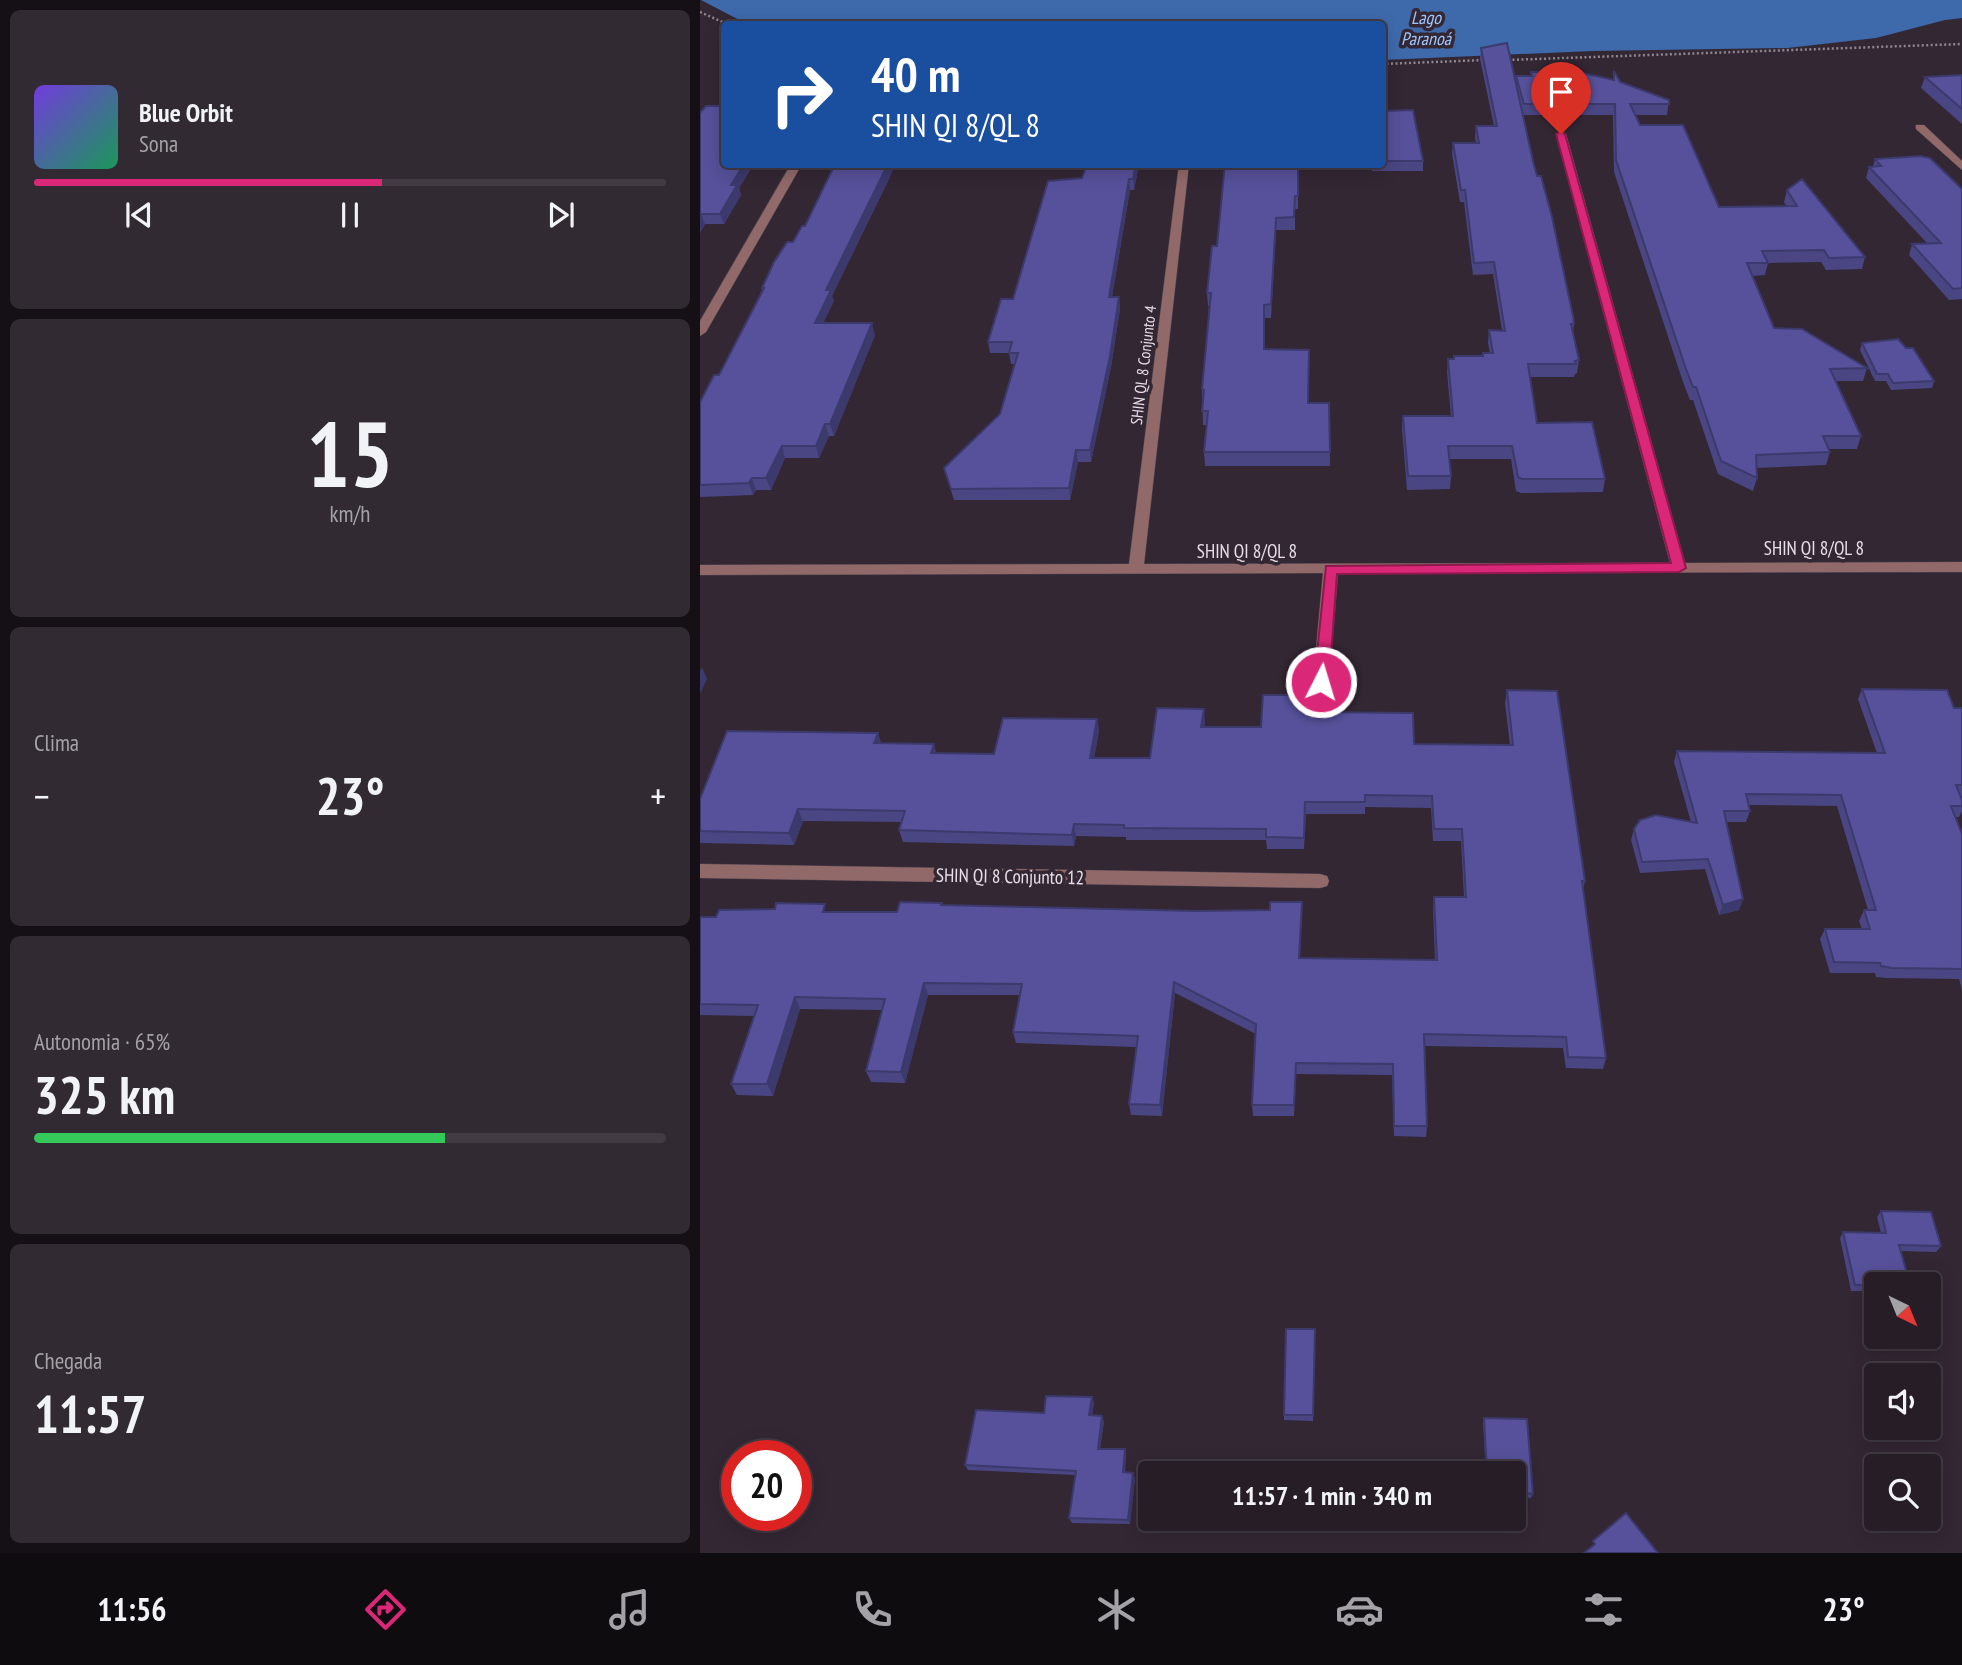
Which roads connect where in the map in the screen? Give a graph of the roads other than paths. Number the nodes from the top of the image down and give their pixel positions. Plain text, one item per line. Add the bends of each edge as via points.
1 (1920, 127) dead end
2 (1561, 134) dead end
3 (1962, 167) edge
4 (795, 168) edge
5 (1184, 168) edge
6 (700, 332) edge
7 (1962, 567) edge
8 (1679, 568) junction
9 (1331, 569) junction
10 (700, 570) edge
11 (1136, 570) junction
12 (1321, 682) dead end
13 (700, 871) edge
14 (1320, 881) dead end

1 - 3 street
2 - 8 street
4 - 6 street
5 - 11 street, SHIN QL 8 Conjunto 4
7 - 8 street, SHIN QI 8/QL 8
8 - 9 street, SHIN QI 8/QL 8
9 - 11 street, SHIN QI 8/QL 8
9 - 12 street
10 - 11 street, SHIN QI 8/QL 8
13 - 14 street, SHIN QI 8 Conjunto 12

